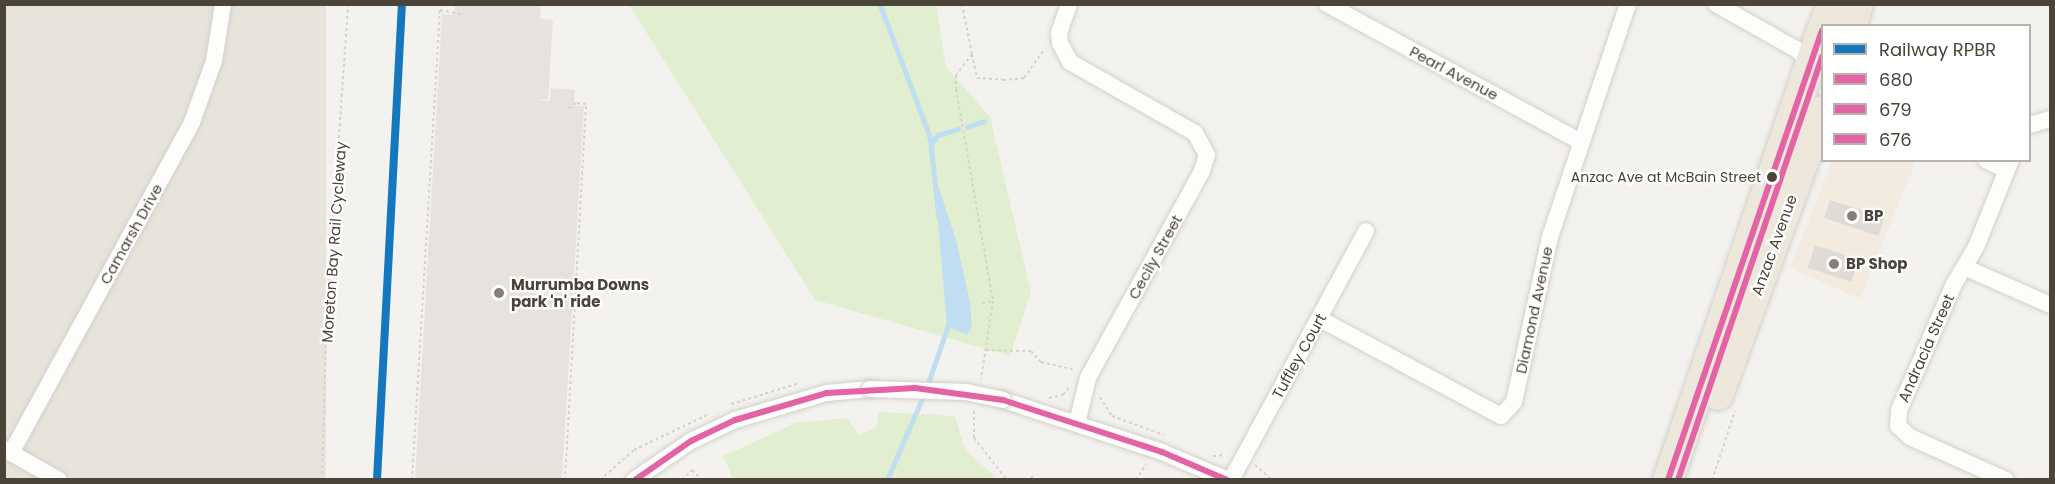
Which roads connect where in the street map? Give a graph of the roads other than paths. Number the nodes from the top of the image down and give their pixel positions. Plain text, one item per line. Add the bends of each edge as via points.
1 (223, 4) edge
2 (1069, 4) edge
3 (1327, 4) edge
4 (1628, 4) edge
5 (1716, 4) edge
6 (1832, 4) edge
7 (1858, 4) edge
8 (1825, 24) edge
9 (1852, 24) edge
10 (1821, 39) edge
11 (1817, 69) edge
12 (1821, 116) edge
13 (1817, 137) edge
14 (1581, 142) junction
15 (2008, 165) edge
16 (1366, 231) dead end
17 (1964, 267) junction
18 (2050, 305) edge
19 (1320, 320) junction
20 (1077, 423) junction
21 (8, 451) edge
22 (58, 480) edge
23 (634, 480) edge
24 (1229, 480) edge
25 (1668, 480) edge
26 (1688, 480) edge
27 (2006, 480) edge

1 - 21 street, Camarsh Drive via 214,61 192,122
2 - 20 street, Cecily Street via 1060,43 1064,54 1078,68 1195,133 1206,146 1207,155 1077,388
3 - 14 street, Pearl Avenue
4 - 14 street, Diamond Avenue
5 - 11 street via 1796,49
6 - 8 highway
7 - 9 highway
10 - 11 highway, Anzac Avenue
11 - 25 highway, Anzac Avenue
12 - 13 highway, Anzac Avenue
13 - 26 highway, Anzac Avenue
14 - 19 street, Diamond Avenue via 1550,237 1514,402 1501,416
15 - 17 street, Andracia Street
16 - 19 street, Tuffley Court
17 - 18 street
17 - 27 street, Andracia Street via 1899,410 1898,426 1910,437
19 - 24 street, Tuffley Court
20 - 23 street, bridge via 966,392 870,388 828,393 735,420 691,441
20 - 24 street
21 - 22 street

